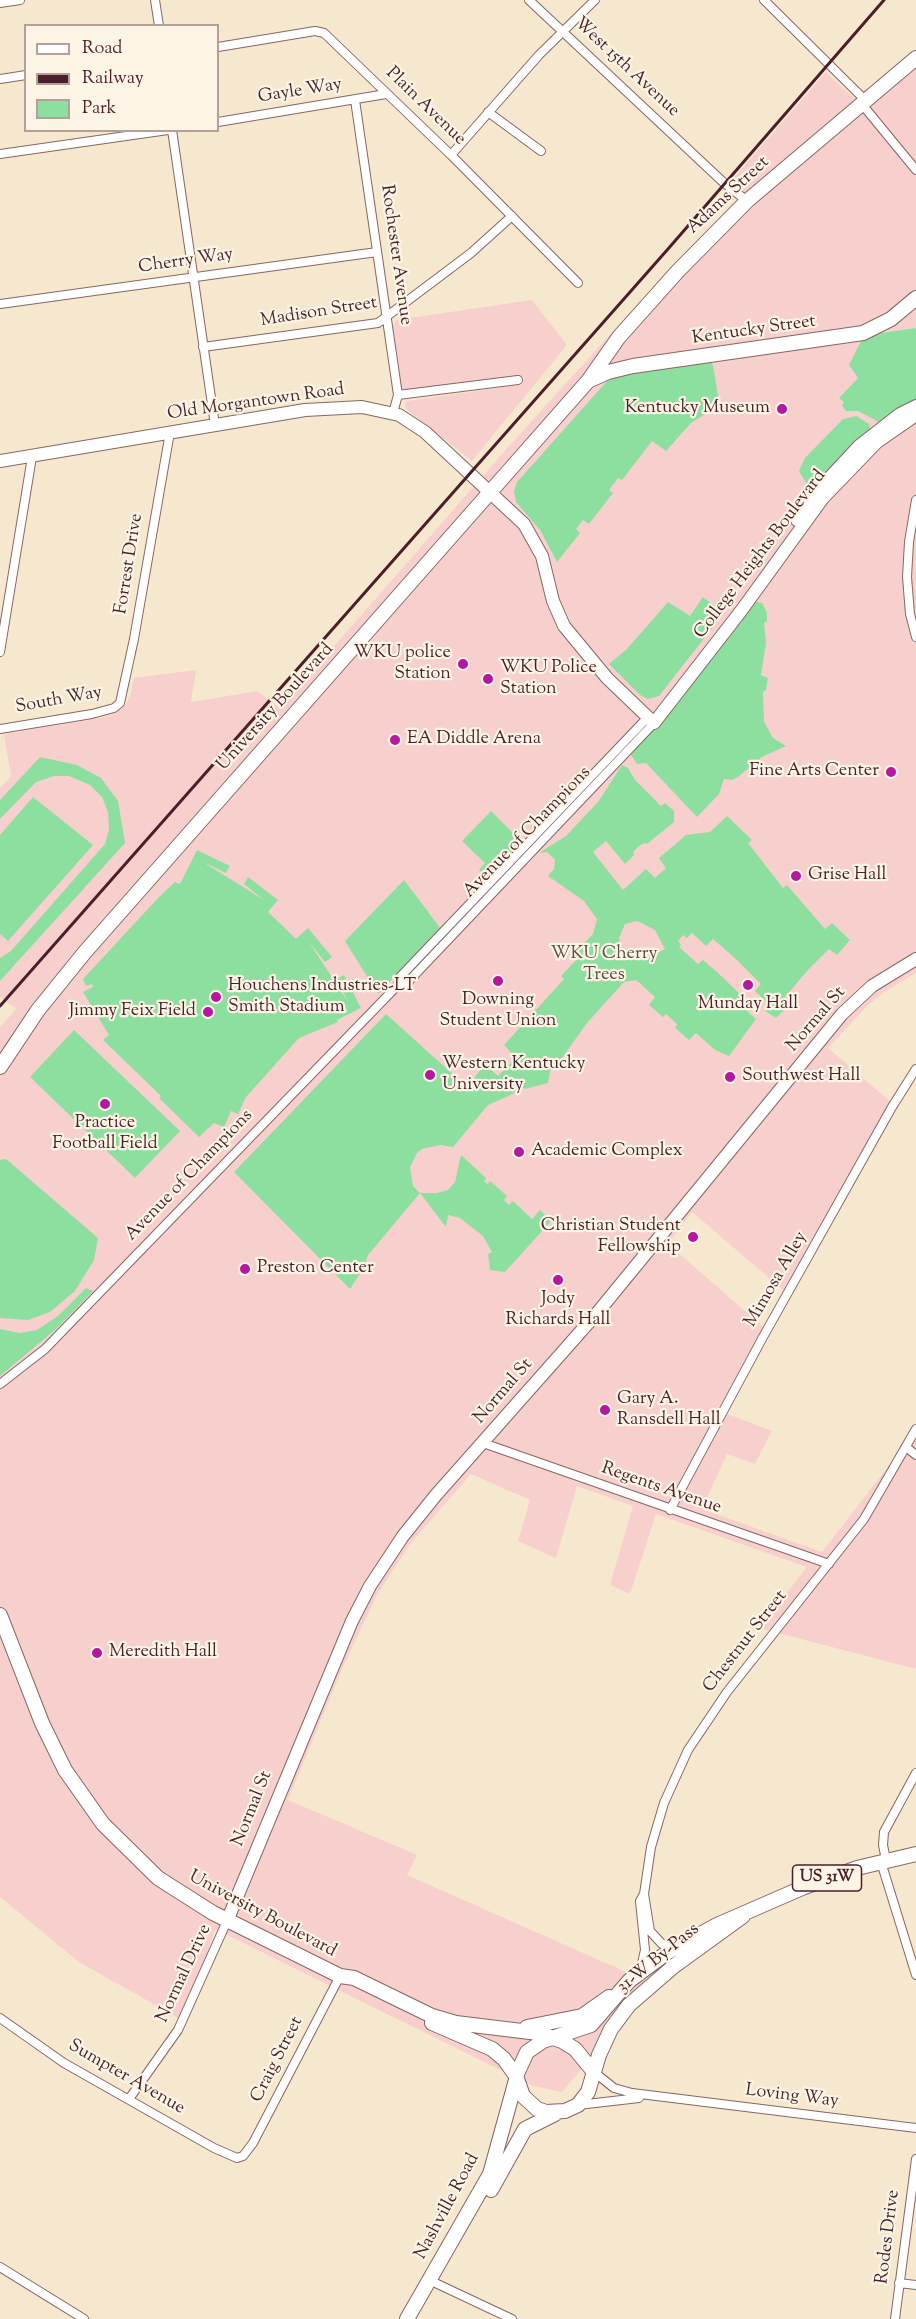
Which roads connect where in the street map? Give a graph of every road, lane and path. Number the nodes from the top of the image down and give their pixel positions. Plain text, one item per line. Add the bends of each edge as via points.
1 (20, 0) edge
2 (155, 0) edge
3 (530, 0) edge
4 (595, 0) edge
5 (764, 0) edge
6 (0, 3) edge
7 (159, 24) edge
8 (563, 30) junction
9 (219, 47) edge
10 (916, 58) edge
11 (24, 75) edge
12 (0, 79) edge
13 (386, 94) junction
14 (356, 100) junction
15 (863, 101) junction
16 (488, 112) junction
17 (219, 122) edge
18 (156, 132) edge
19 (170, 132) edge
20 (541, 151) dead end
21 (0, 154) edge
22 (451, 155) junction
23 (916, 170) edge
24 (747, 201) junction
25 (512, 216) junction
26 (377, 252) junction
27 (192, 278) junction
28 (578, 283) dead end
29 (916, 298) edge
30 (0, 303) edge
31 (387, 318) junction
32 (203, 347) junction
33 (518, 380) dead end
34 (588, 381) junction
35 (398, 395) junction
36 (916, 406) edge
37 (393, 413) junction
38 (916, 415) edge
39 (215, 425) junction
40 (170, 432) junction
41 (32, 457) junction
42 (0, 461) edge
43 (491, 491) junction
44 (916, 500) edge
45 (916, 608) edge
46 (913, 622) junction
47 (916, 637) edge
48 (0, 652) edge
49 (121, 701) joint
50 (651, 720) junction
51 (0, 729) edge
52 (916, 959) edge
53 (0, 1067) edge
54 (916, 1069) edge
55 (0, 1384) edge
56 (916, 1429) edge
57 (483, 1443) junction
58 (906, 1447) junction
59 (916, 1455) edge
60 (670, 1510) junction
61 (829, 1564) junction
62 (0, 1615) edge
63 (916, 1773) edge
64 (916, 1854) edge
65 (884, 1861) junction
66 (644, 1894) junction
67 (743, 1916) junction
68 (227, 1921) junction
69 (675, 1948) junction
70 (916, 1975) edge
71 (340, 1976) junction
72 (635, 1977) junction
73 (0, 2018) edge
74 (507, 2030) junction
75 (554, 2038) junction
76 (594, 2072) junction
77 (516, 2078) junction
78 (664, 2098) junction
79 (129, 2099) junction
80 (578, 2105) junction
81 (557, 2113) junction
82 (916, 2128) edge
83 (241, 2157) joint
84 (916, 2159) edge
85 (0, 2267) edge
86 (429, 2280) junction
87 (899, 2283) junction
88 (916, 2285) edge
89 (84, 2319) edge
90 (407, 2319) edge
91 (512, 2319) edge
92 (895, 2319) edge

1 - 6 street
2 - 7 street
3 - 8 street, West 15th Avenue
4 - 8 street
5 - 15 street
8 - 16 street
8 - 24 street, West 15th Avenue
9 - 13 street, Plain Avenue via 319,32
10 - 15 main road, Adams Street
11 - 12 street
13 - 14 street, Gayle Way
13 - 22 street, Plain Avenue
14 - 17 street, Gayle Way
14 - 26 street, Rochester Avenue
15 - 23 street
15 - 24 main road, Adams Street
16 - 20 street
16 - 22 street
18 - 21 street
19 - 27 street
22 - 25 street, Plain Avenue
24 - 34 main road, Adams Street via 619,337
25 - 28 street, Plain Avenue
25 - 31 street, Madison Street
26 - 27 street, Cherry Way
26 - 31 street, Rochester Avenue
27 - 30 street, Cherry Way
27 - 32 street
29 - 34 main road, Kentucky Street via 881,325 862,333 633,366
31 - 32 street, Madison Street via 378,323
31 - 35 street, Rochester Avenue
32 - 39 street
33 - 35 street
34 - 43 main road, University Boulevard
35 - 37 street, Rochester Avenue
36 - 50 street, College Heights Boulevard via 859,446 830,476
37 - 39 street, Old Morgantown Road via 337,407
37 - 43 street, Old Morgantown Road via 425,432
38 - 50 street, College Heights Boulevard via 877,442 823,498 741,611
39 - 40 street, Old Morgantown Road
40 - 41 street, Old Morgantown Road
40 - 49 street, Forrest Drive
41 - 42 street, Old Morgantown Road
41 - 48 street
43 - 50 street via 537,543 564,626 599,670
43 - 53 main road, University Boulevard via 85,952 38,1010
44 - 46 street via 907,577
45 - 46 street
46 - 47 street
49 - 51 street, South Way via 114,708 92,714
50 - 55 street, Avenue of Champions via 408,983 398,985 45,1349
52 - 57 street, Normal St via 872,986 842,1014 598,1312
54 - 60 street, Mimosa Alley
56 - 58 street, Chestnut Street
57 - 60 street, Regents Avenue
57 - 68 street, Normal St via 409,1528 370,1586 312,1711
58 - 59 street
58 - 61 street, Chestnut Street via 864,1519
60 - 61 street, Regents Avenue
61 - 66 street, Chestnut Street via 727,1692 688,1750 656,1828
62 - 68 main road, University Boulevard via 49,1738 83,1798 149,1870
63 - 65 street via 884,1832
64 - 65 main road, 31-W By-Pass / US 31W
65 - 67 main road, 31-W By-Pass / US 31W via 819,1881
65 - 70 street
66 - 69 street, Chestnut Street via 653,1937 664,1946
66 - 72 street, Chestnut Street via 640,1901 645,1950
67 - 69 main road, 31-W By-Pass
67 - 76 main road, 31-W By-Pass via 674,1966 629,2005 611,2030
68 - 71 main road, University Boulevard
68 - 79 street, Normal Drive via 178,2030
69 - 72 main road, 31-W By-Pass
71 - 74 main road, University Boulevard via 354,1978 432,2016 474,2027
71 - 77 main road, University Boulevard via 350,1986 492,2049
71 - 83 street, Craig Street via 253,2143
72 - 74 main road via 582,2016
72 - 75 main road, 31-W By-Pass via 591,2025
73 - 79 street, Sumpter Avenue via 64,2062
74 - 75 main road, University Boulevard
75 - 76 main road via 575,2049
75 - 77 main road via 527,2052
76 - 78 street, Loving Way via 622,2091
76 - 80 main road via 588,2092
77 - 81 main road via 529,2103
77 - 86 main road, Nashville Road via 490,2174
78 - 80 street, Loving Way via 614,2099
78 - 82 street, Loving Way
79 - 83 street, Sumpter Avenue via 229,2156
80 - 81 main road
81 - 86 main road, Nashville Road via 525,2130 452,2257
84 - 87 street, Rodes Drive
85 - 89 street
86 - 90 main road, Nashville Road
86 - 91 street
87 - 88 street
87 - 92 street, Rodes Drive

